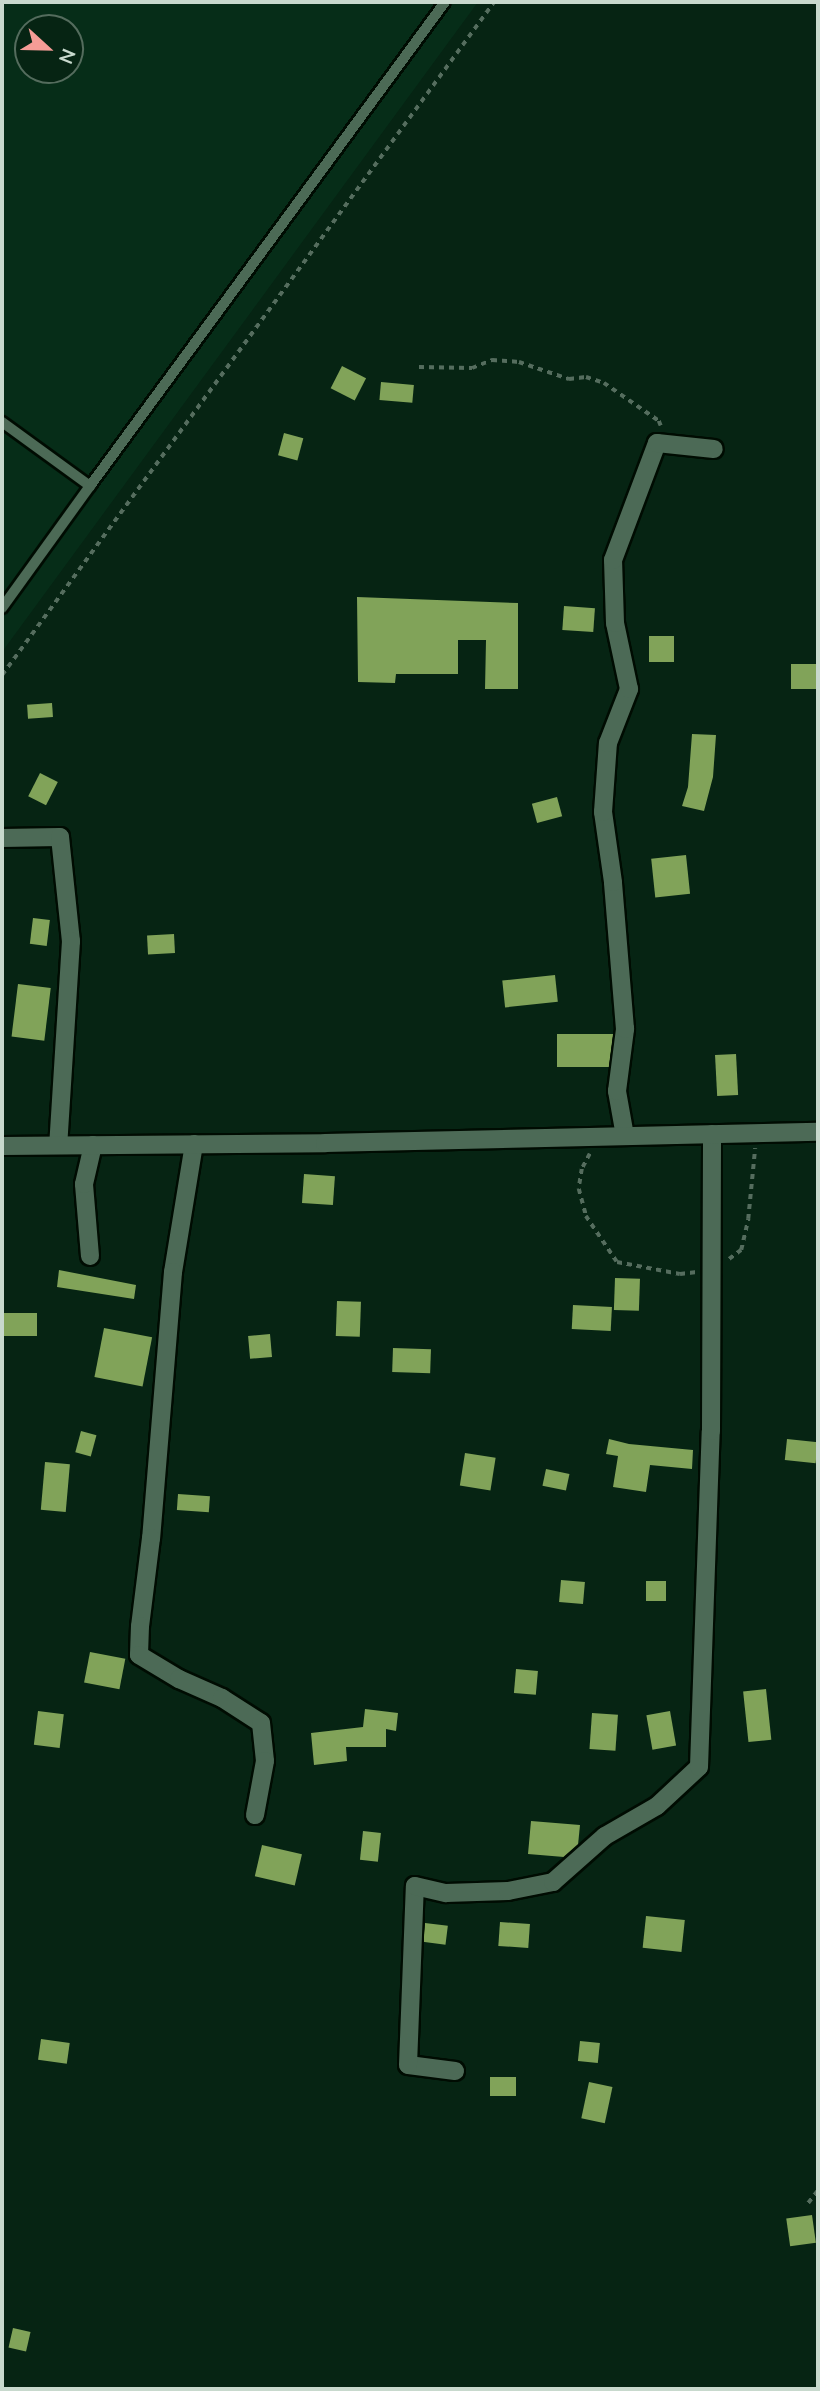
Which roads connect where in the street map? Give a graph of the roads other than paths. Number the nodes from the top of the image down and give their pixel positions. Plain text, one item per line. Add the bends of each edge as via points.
1 (445, 2) edge
2 (2, 422) edge
3 (713, 449) dead end
4 (90, 486) junction
5 (2, 608) edge
6 (2, 838) edge
7 (818, 1132) edge
8 (712, 1134) junction
9 (625, 1136) junction
10 (194, 1144) junction
11 (58, 1145) junction
12 (93, 1145) junction
13 (2, 1146) edge
14 (90, 1256) dead end
15 (255, 1815) dead end
16 (455, 2071) dead end

1 - 4 lane
2 - 4 lane
3 - 9 street via 657,443 613,560 615,623 629,689 608,743 603,812 625,1028 617,1091
4 - 5 lane
6 - 11 street via 60,837 71,941
7 - 8 street
8 - 9 street
8 - 16 street via 711,1431 699,1767 657,1806 605,1836 553,1882 508,1891 446,1893 415,1886 408,2065
9 - 10 street
10 - 12 street
10 - 15 street via 173,1272 139,1655 261,1723 265,1761
11 - 12 street
11 - 13 street
12 - 14 street via 84,1184

